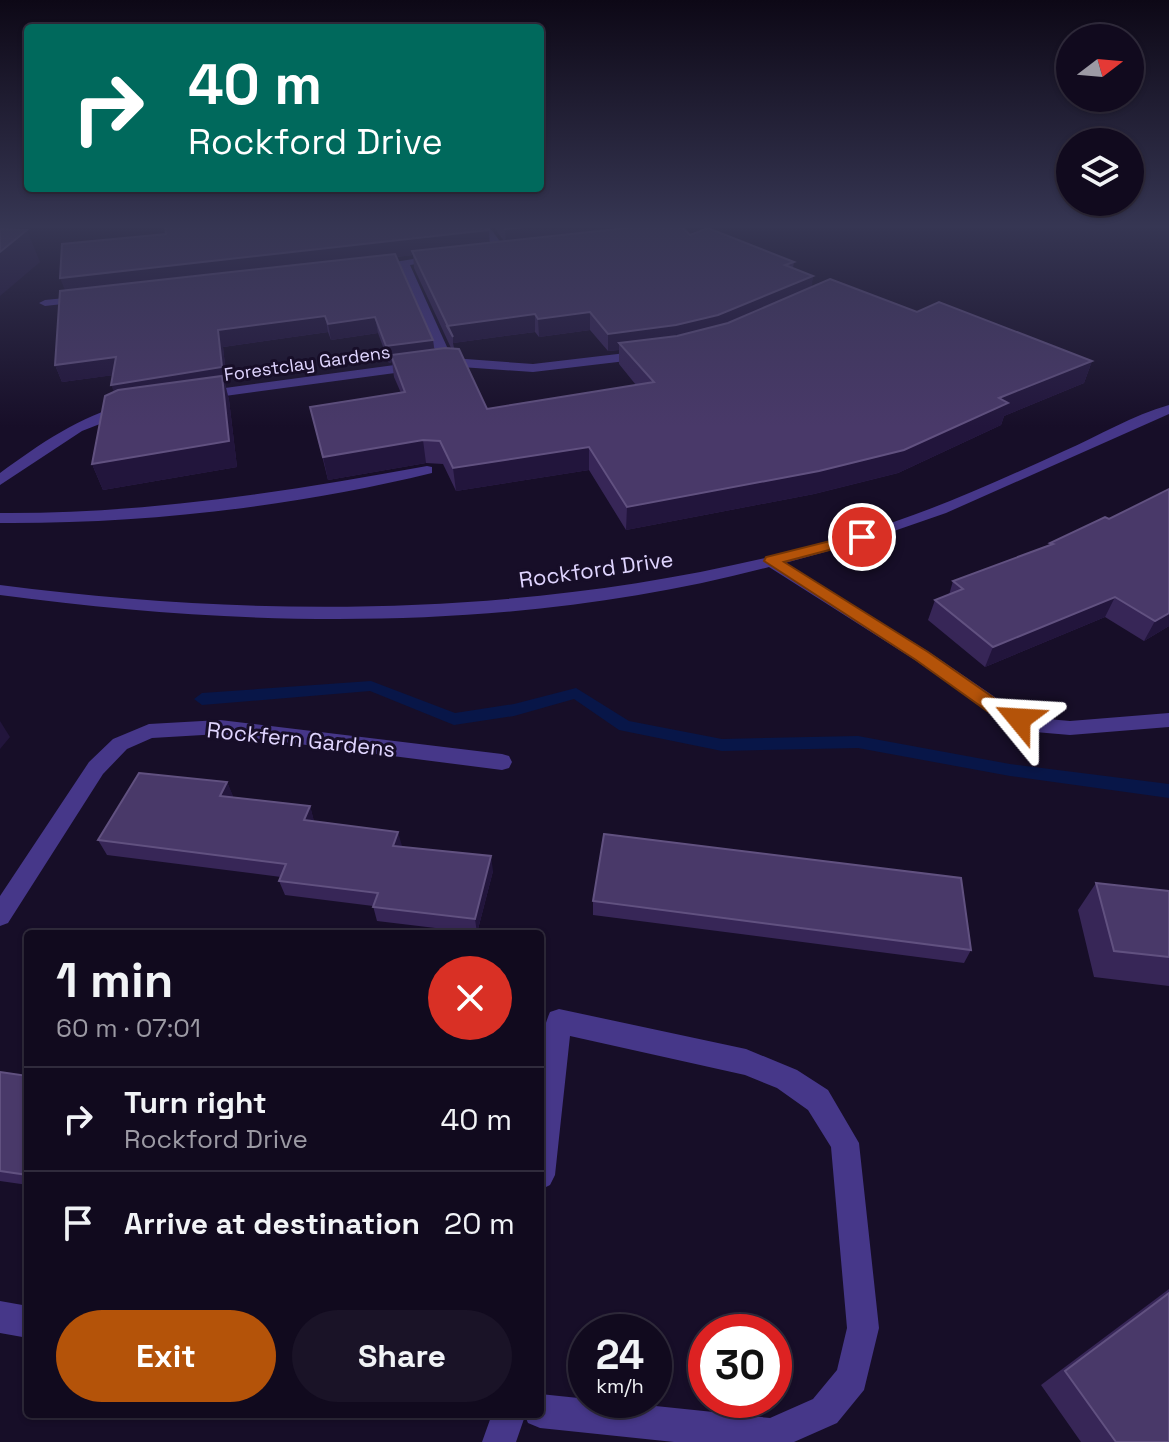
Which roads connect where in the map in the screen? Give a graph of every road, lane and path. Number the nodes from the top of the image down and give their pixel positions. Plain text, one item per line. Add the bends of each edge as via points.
1 (416, 292) edge
2 (92, 298) edge
3 (45, 303) dead end
4 (660, 352) edge
5 (447, 362) junction
6 (191, 397) edge
7 (148, 404) edge
8 (1169, 409) edge
9 (427, 470) dead end
10 (0, 480) edge
11 (0, 518) edge
12 (771, 561) junction
13 (0, 590) edge
14 (1169, 720) edge
15 (502, 762) dead end
16 (0, 916) edge
17 (544, 1143) edge
18 (0, 1317) edge
19 (24, 1321) edge
20 (544, 1411) edge
21 (508, 1418) edge
22 (499, 1442) edge

1 - 5 street
2 - 3 street
4 - 5 street, Forestclay Gardens via 533,368
5 - 6 street, Forestclay Gardens
7 - 10 street via 123,408 73,430
8 - 12 street, Rockford Drive via 939,510
9 - 11 street via 235,505
12 - 13 street, Rockford Drive via 568,598 431,610 265,614 117,606
12 - 14 street via 1004,713 1035,725 1070,728
15 - 16 street, Rockfern Gardens via 220,727 149,731 120,744 96,768
17 - 20 street via 559,1021 746,1062 787,1079 818,1100 845,1143 863,1328 852,1378 825,1411 770,1435
18 - 19 street
21 - 22 street

